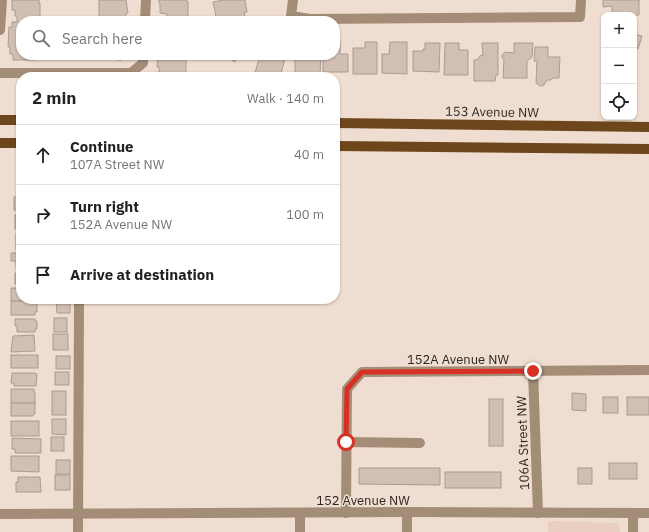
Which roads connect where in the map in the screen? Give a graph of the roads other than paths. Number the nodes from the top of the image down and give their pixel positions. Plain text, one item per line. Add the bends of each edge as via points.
1 (2, 0) edge
2 (146, 0) edge
3 (293, 0) edge
4 (581, 0) edge
5 (145, 16) edge
6 (291, 16) edge
7 (340, 19) edge
8 (0, 30) edge
9 (143, 60) edge
10 (131, 72) edge
11 (0, 73) edge
12 (16, 73) edge
13 (0, 120) edge
14 (16, 120) edge
15 (340, 123) edge
16 (649, 126) edge
17 (0, 143) edge
18 (16, 143) edge
19 (340, 146) edge
20 (649, 149) edge
21 (79, 304) edge
22 (649, 370) edge
23 (533, 371) junction
24 (346, 442) junction
25 (420, 443) dead end
26 (407, 512) junction
27 (78, 513) junction
28 (300, 513) junction
29 (346, 513) junction
30 (538, 513) junction
31 (649, 513) edge
32 (0, 514) edge
33 (634, 514) junction
34 (78, 532) edge
35 (300, 532) edge
36 (407, 532) edge
37 (633, 532) edge

1 - 8 street
2 - 5 street
3 - 6 street
4 - 7 street via 580,17
9 - 10 street via 143,63
11 - 12 street
13 - 14 main road
15 - 16 main road, 153 Avenue NW
17 - 18 main road
19 - 20 main road
21 - 27 street
22 - 23 street, 152A Avenue NW
23 - 24 street, 152A Avenue NW via 362,372 347,389
23 - 30 street, 106A Street NW
24 - 25 street
24 - 29 street
26 - 29 street, 152 Avenue NW
26 - 30 street, 152 Avenue NW
26 - 36 street
27 - 28 street, 152 Avenue NW
27 - 32 street, 152 Avenue NW
27 - 34 street
28 - 29 street, 152 Avenue NW
28 - 35 street
30 - 33 street, 152 Avenue NW
31 - 33 street, 152 Avenue NW
33 - 37 street

